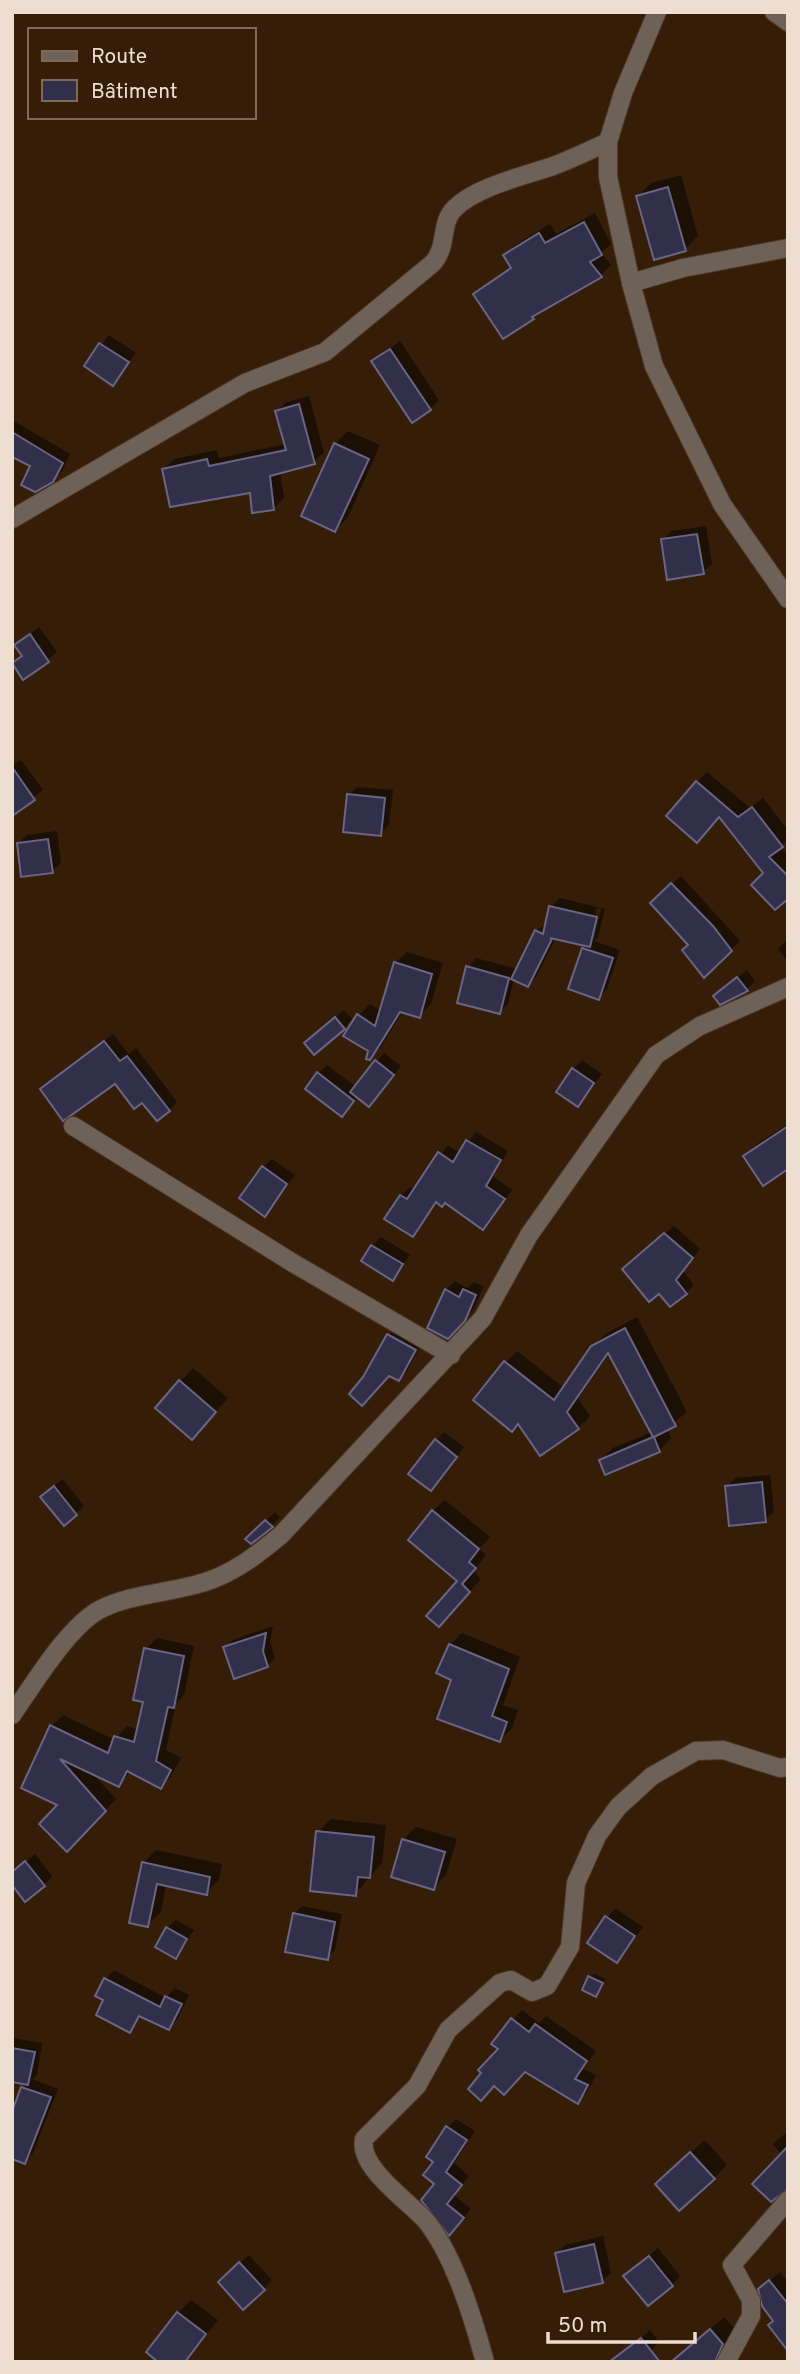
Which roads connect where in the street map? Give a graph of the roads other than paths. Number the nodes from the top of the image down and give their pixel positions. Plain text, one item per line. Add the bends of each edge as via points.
1 (657, 12) edge
2 (774, 12) edge
3 (788, 22) edge
4 (608, 142) junction
5 (788, 247) edge
6 (631, 283) junction
7 (12, 519) edge
8 (788, 600) edge
9 (788, 987) edge
10 (73, 1126) dead end
11 (451, 1355) junction
12 (12, 1715) edge
13 (788, 1767) edge
14 (788, 2200) edge
15 (485, 2362) edge
16 (726, 2362) edge

1 - 4 street
2 - 3 street
4 - 6 street via 608,177
4 - 7 street via 461,203 448,219 444,247 433,263 324,352 245,383
5 - 6 street
6 - 8 street via 654,366 722,504
9 - 11 street via 700,1026 656,1055 529,1235 484,1318
10 - 11 street
11 - 12 street via 281,1535 249,1561 205,1582 99,1610 72,1634
13 - 15 street via 723,1750 696,1751 652,1776 618,1807 597,1836 576,1883 570,1947 547,1986 532,1992 511,1980 500,1983 447,2030 417,2086 364,2139 364,2154 438,2240 471,2312
14 - 16 street via 732,2265 751,2300 751,2316

